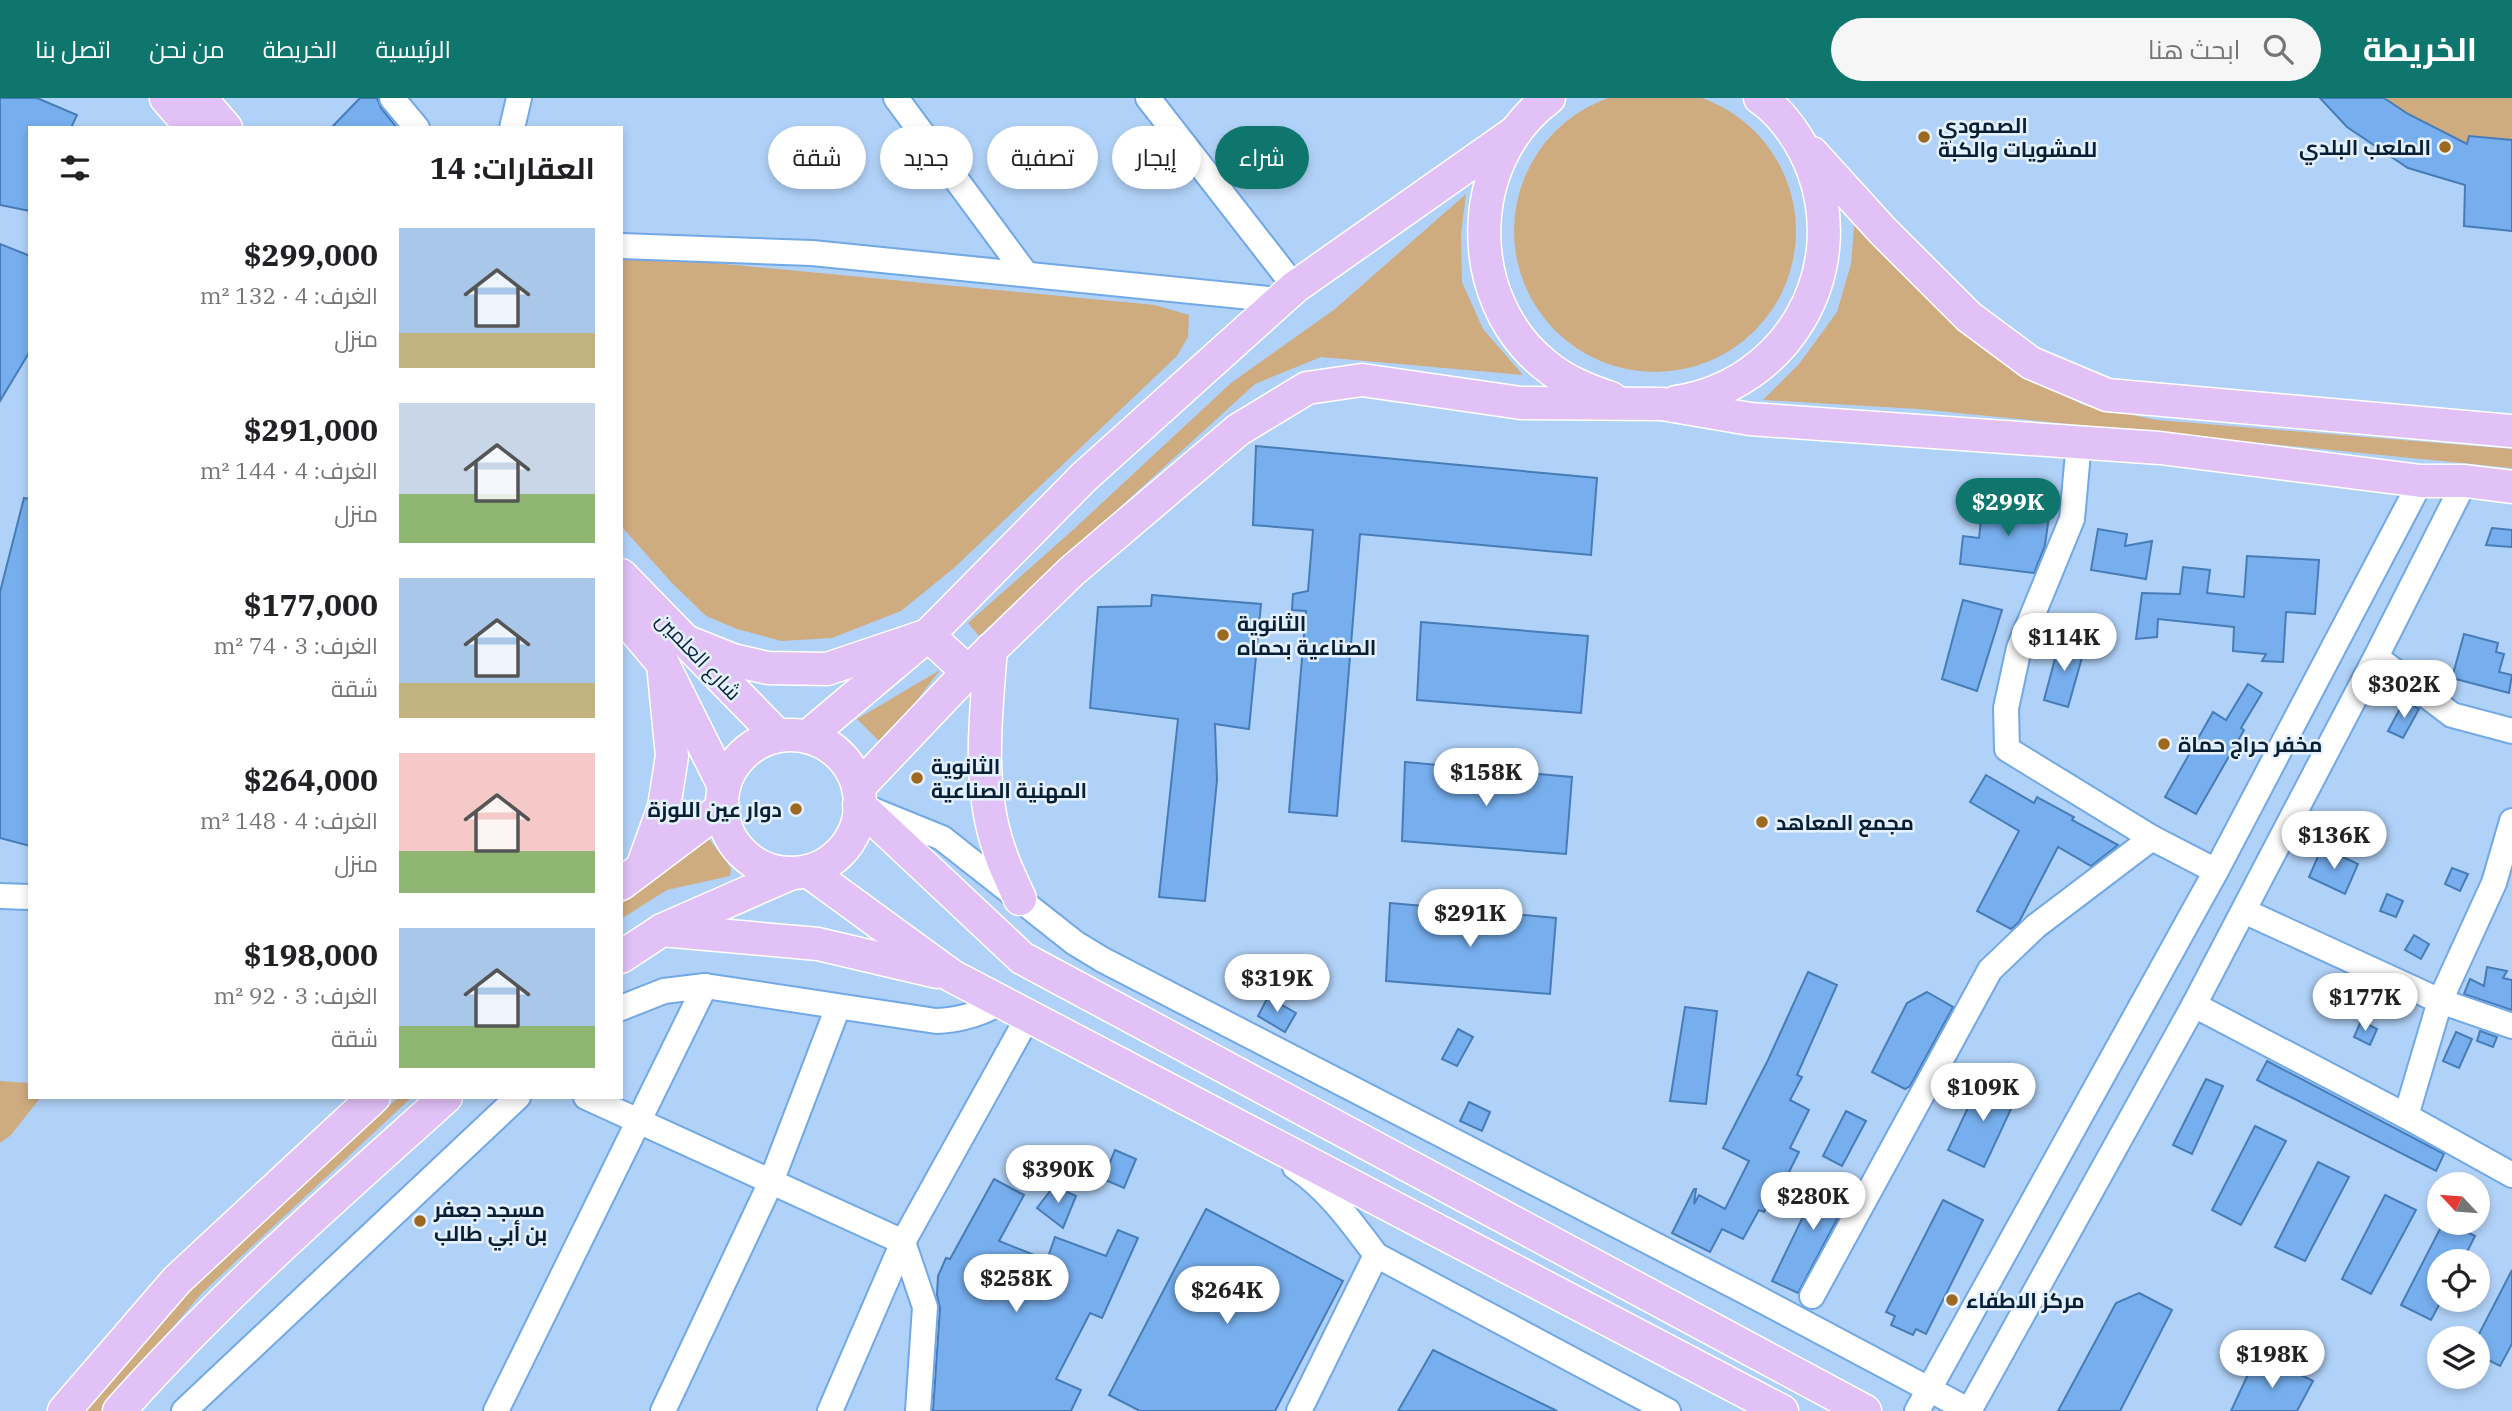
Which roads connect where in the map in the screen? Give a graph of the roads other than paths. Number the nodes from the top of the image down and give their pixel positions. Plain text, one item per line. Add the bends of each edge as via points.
1 (166, 98) edge
2 (200, 98) edge
3 (392, 98) edge
4 (519, 98) edge
5 (895, 98) edge
6 (1759, 98) edge
7 (1540, 101) edge
8 (1157, 102) edge
9 (190, 126) edge
10 (224, 126) edge
11 (415, 126) edge
12 (512, 126) edge
13 (1790, 128) junction
14 (1515, 132) junction
15 (623, 246) edge
16 (1026, 274) junction
17 (1288, 294) junction
18 (1662, 404) junction
19 (2512, 431) edge
20 (2079, 442) junction
21 (2421, 481) junction
22 (2465, 481) junction
23 (2512, 487) edge
24 (623, 578) edge
25 (623, 615) edge
26 (928, 635) junction
27 (991, 649) junction
28 (673, 652) junction
29 (2376, 657) junction
30 (968, 672) junction
31 (2512, 731) edge
32 (792, 736) junction
33 (859, 796) junction
34 (723, 797) junction
35 (2512, 821) edge
36 (2152, 838) junction
37 (2216, 871) junction
38 (800, 872) junction
39 (631, 876) edge
40 (2503, 886) edge
41 (0, 896) edge
42 (28, 897) edge
43 (1020, 899) junction
44 (2244, 911) junction
45 (662, 930) junction
46 (623, 956) edge
47 (952, 976) junction
48 (705, 986) junction
49 (2440, 1001) junction
50 (2194, 1005) junction
51 (623, 1007) edge
52 (838, 1007) junction
53 (1015, 1009) junction
54 (2512, 1026) edge
55 (371, 1099) edge
56 (444, 1099) edge
57 (516, 1099) edge
58 (590, 1099) edge
59 (1216, 1114) junction
60 (2406, 1116) junction
61 (639, 1121) junction
62 (2512, 1175) edge
63 (771, 1182) junction
64 (903, 1242) junction
65 (1376, 1255) junction
66 (1812, 1296) dead end
67 (1928, 1389) junction
68 (64, 1411) edge
69 (119, 1411) edge
70 (184, 1411) edge
71 (496, 1411) edge
72 (663, 1411) edge
73 (830, 1411) edge
74 (918, 1411) edge
75 (1299, 1411) edge
76 (1668, 1411) edge
77 (1782, 1411) edge
78 (1865, 1411) edge
79 (1917, 1411) edge
80 (1969, 1411) edge

1 - 9 main road
2 - 10 main road
3 - 11 street
4 - 12 street
5 - 16 street
6 - 13 main road
7 - 14 main road
8 - 17 street
13 - 18 main road via 1808,157 1825,222 1823,256 1806,309 1781,347 1756,369 1706,395
13 - 19 main road via 1969,317 2031,363 2107,395
14 - 17 main road
14 - 18 main road via 1495,170 1484,211 1484,254 1499,305 1515,333 1544,364 1580,387 1620,401
15 - 16 street via 813,253
16 - 17 street
17 - 26 main road via 1084,477
18 - 20 main road via 1750,419
18 - 27 main road via 1521,403 1362,380 1307,387 1238,430 1072,571
20 - 21 main road
20 - 36 street via 2072,519 2020,648 2006,708 2007,749
21 - 22 main road
21 - 37 street
22 - 23 main road
22 - 29 street
24 - 28 main road, شارع العلمين
25 - 28 main road, شارع العلمين
26 - 28 main road via 827,670 768,668
26 - 30 main road
26 - 32 main road
27 - 30 main road
27 - 43 main road via 987,793 998,848
28 - 32 main road, شارع العلمين
28 - 34 main road, شارع العلمين
28 - 39 main road via 673,756 664,807
29 - 31 street via 2452,715
29 - 44 street
30 - 33 main road
32 - 33 main road via 824,744 839,755 851,770
32 - 34 main road via 760,742 744,753 732,768
33 - 38 main road via 856,827 845,846 828,862
33 - 43 street via 942,838
33 - 78 main road via 1023,958
34 - 38 main road via 726,829 752,862 771,870
34 - 39 main road
35 - 40 street
36 - 37 street
36 - 66 street via 2036,926 1990,970
37 - 67 street
38 - 45 main road
38 - 47 main road
40 - 49 street
41 - 42 street
43 - 67 street via 1103,960
44 - 49 street
44 - 50 street
45 - 46 main road
45 - 47 main road via 818,944
47 - 53 main road
48 - 51 street via 664,991
48 - 52 street
48 - 61 street
49 - 54 street
49 - 60 street
50 - 60 street
50 - 80 street
52 - 53 street via 950,1021
52 - 63 street
53 - 59 main road
53 - 64 street
55 - 68 main road via 177,1280
56 - 69 main road via 164,1360
57 - 70 street
58 - 61 street
59 - 65 street via 1315,1181
59 - 77 main road
60 - 62 street
61 - 63 street
61 - 71 street
63 - 64 street
63 - 72 street
64 - 73 street
64 - 74 street via 925,1307
65 - 75 street
65 - 76 street
67 - 79 street
67 - 80 street

